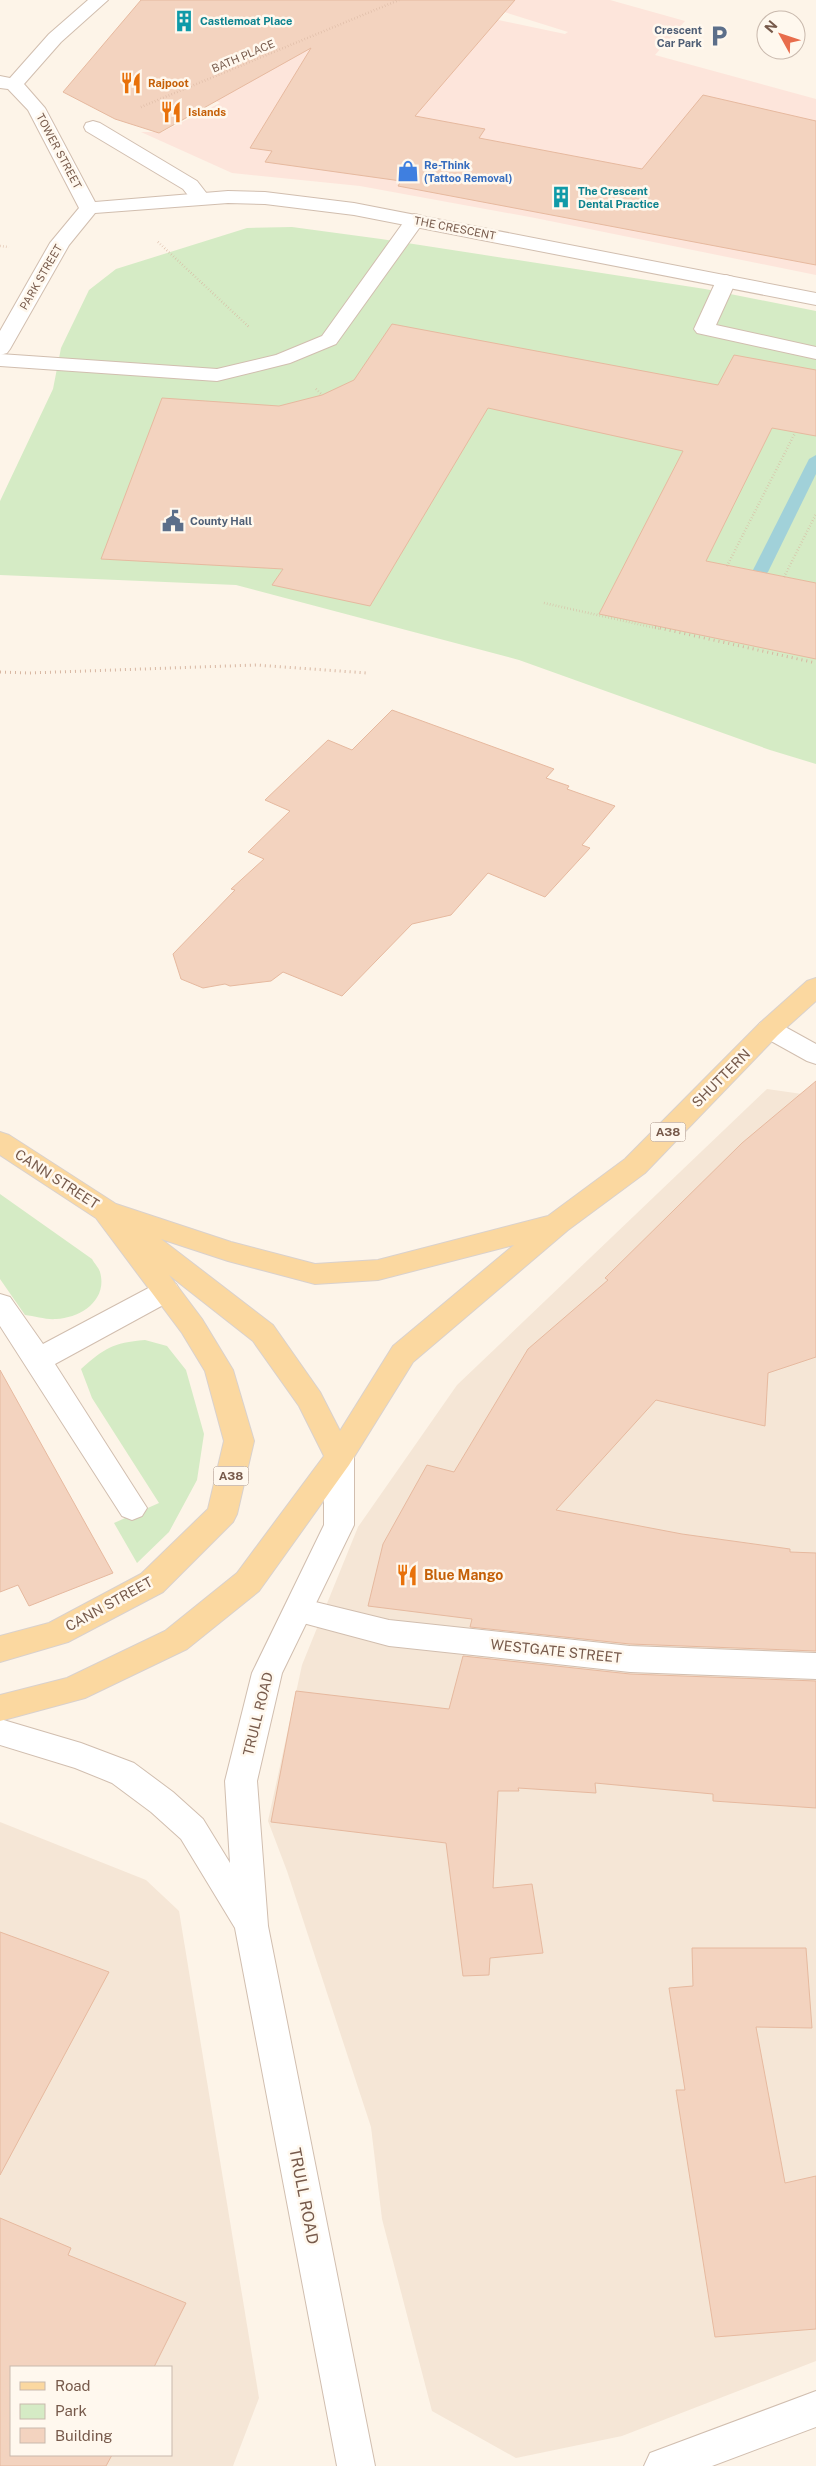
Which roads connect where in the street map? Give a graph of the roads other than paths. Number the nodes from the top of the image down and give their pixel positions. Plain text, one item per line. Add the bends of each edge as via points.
1 (99, 0) edge
2 (7, 83) edge
3 (93, 127) road end
4 (201, 199) junction
5 (89, 208) junction
6 (415, 220) junction
7 (726, 281) junction
8 (816, 298) edge
9 (0, 349) edge
10 (816, 353) edge
11 (0, 360) edge
12 (816, 987) edge
13 (769, 1029) junction
14 (816, 1055) edge
15 (0, 1142) edge
16 (106, 1211) junction
17 (558, 1223) junction
18 (166, 1291) junction
19 (0, 1304) edge
20 (38, 1360) junction
21 (339, 1457) junction
22 (132, 1508) dead end
23 (299, 1610) junction
24 (0, 1650) edge
25 (816, 1666) edge
26 (0, 1708) edge
27 (0, 1732) edge
28 (251, 1926) junction
29 (816, 2409) edge
30 (356, 2466) edge
31 (663, 2466) edge

1 - 2 street
2 - 5 street, TOWER STREET via 36,108
3 - 4 street via 190,185
4 - 5 street, THE CRESCENT
4 - 6 street, THE CRESCENT via 265,198
5 - 9 street, PARK STREET via 60,243
6 - 7 street, THE CRESCENT
6 - 11 street via 329,340 283,359 217,375
7 - 8 street, THE CRESCENT
7 - 10 street via 704,329
12 - 13 main road, A38
13 - 14 street
13 - 17 main road, SHUTTERN / A38 via 635,1166
15 - 16 main road, CANN STREET / A38
16 - 17 main road, A38 via 228,1251 315,1274 378,1270
16 - 18 main road, CANN STREET / A38
16 - 21 main road, A38 via 263,1334 310,1400
17 - 21 main road, A38 via 403,1354
18 - 20 street
18 - 24 main road, CANN STREET / A38 via 220,1370 239,1442 222,1514 152,1583 57,1633
19 - 20 street
20 - 22 street
21 - 23 street, TRULL ROAD via 339,1525
21 - 26 main road, A38 via 248,1582 176,1640 74,1689
23 - 25 street, WESTGATE STREET via 389,1634 630,1659
23 - 28 street, TRULL ROAD via 267,1673 241,1781
27 - 28 street, TRULL ROAD via 81,1756 123,1773 162,1802 192,1829
28 - 30 street, TRULL ROAD
29 - 31 street

